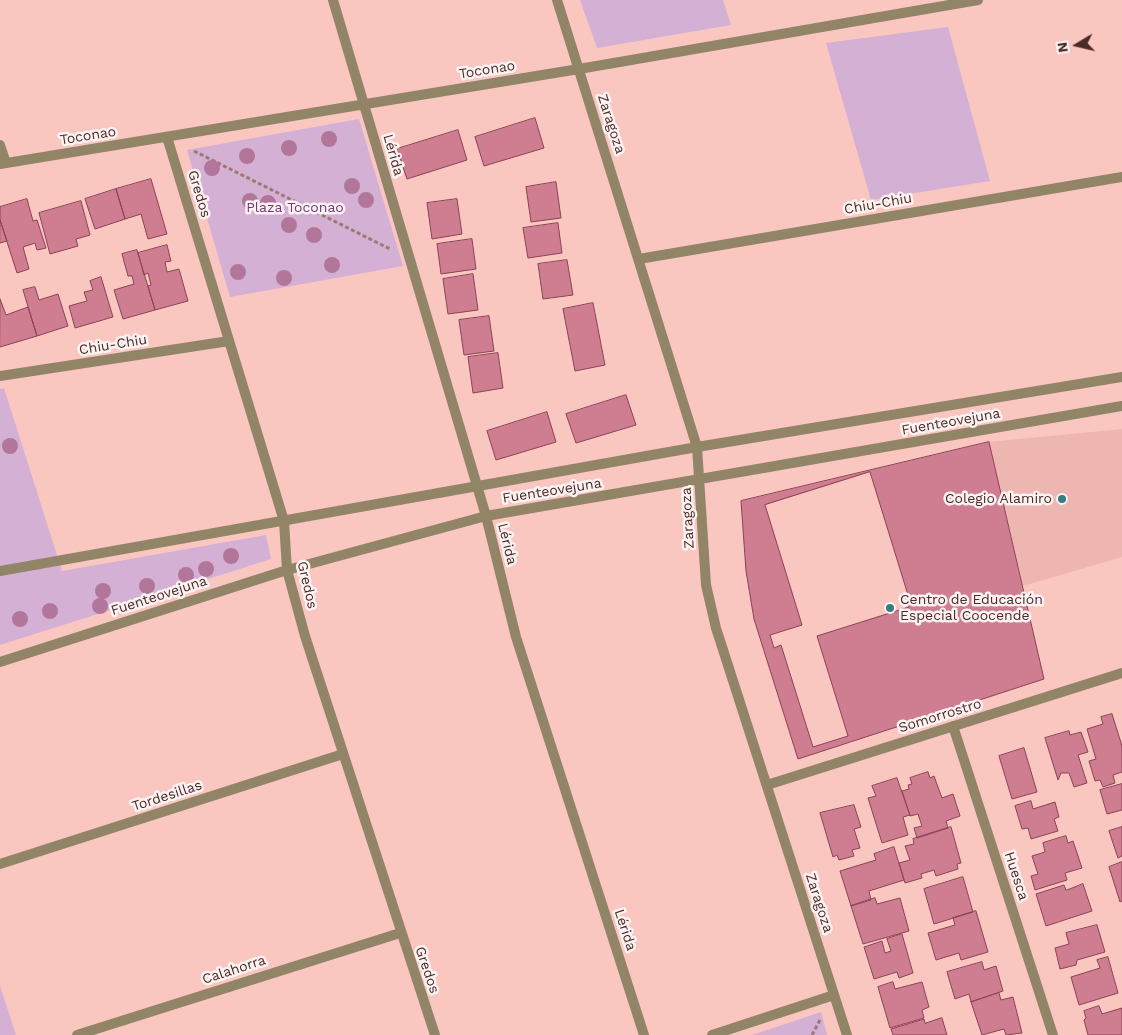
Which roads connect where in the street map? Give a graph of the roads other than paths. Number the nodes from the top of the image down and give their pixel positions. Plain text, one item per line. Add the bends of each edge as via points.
1 (333, 0) edge
2 (558, 0) edge
3 (978, 0) edge
4 (579, 69) junction
5 (364, 104) junction
6 (167, 137) junction
7 (0, 145) edge
8 (3, 163) edge
9 (1122, 177) edge
10 (639, 259) junction
11 (229, 341) junction
12 (0, 376) edge
13 (1122, 377) edge
14 (1122, 406) edge
15 (698, 447) junction
16 (700, 481) junction
17 (476, 487) junction
18 (486, 516) junction
19 (284, 521) junction
20 (0, 570) edge
21 (287, 570) junction
22 (0, 662) edge
23 (1122, 673) edge
24 (953, 726) junction
25 (343, 754) junction
26 (767, 784) junction
27 (0, 864) edge
28 (400, 933) junction
29 (834, 995) junction
30 (77, 1035) edge
31 (435, 1035) edge
32 (644, 1035) edge
33 (712, 1035) edge
34 (847, 1035) edge
35 (1053, 1035) edge

1 - 5 street, Lérida
2 - 4 street, Zaragoza
3 - 4 street, Toconao
4 - 5 street, Toconao
4 - 10 street, Zaragoza
5 - 6 street, Toconao
5 - 17 street, Lérida
6 - 8 street, Toconao
6 - 11 street, Gredos
7 - 8 street
9 - 10 street, Chiu-Chiu
10 - 15 street, Zaragoza
11 - 12 street, Chiu-Chiu
11 - 19 street, Gredos
13 - 15 street, Fuenteovejuna
14 - 16 street, Fuenteovejuna
15 - 16 street, Zaragoza
15 - 17 street, Fuenteovejuna
16 - 18 street, Fuenteovejuna
16 - 26 street, Zaragoza via 710,607
17 - 18 street, Lérida
17 - 19 street, Fuenteovejuna
18 - 21 street, Fuenteovejuna
18 - 32 street, Lérida via 516,637
19 - 20 street, Fuenteovejuna
19 - 21 street, Gredos
21 - 22 street, Fuenteovejuna
21 - 25 street, Gredos
23 - 24 street, Somorrostro
24 - 26 street, Somorrostro
24 - 35 street, Huesca
25 - 27 street, Tordesillas
25 - 28 street, Gredos
26 - 29 street, Zaragoza
28 - 30 street, Calahorra
28 - 31 street, Gredos
29 - 33 street
29 - 34 street, Zaragoza

